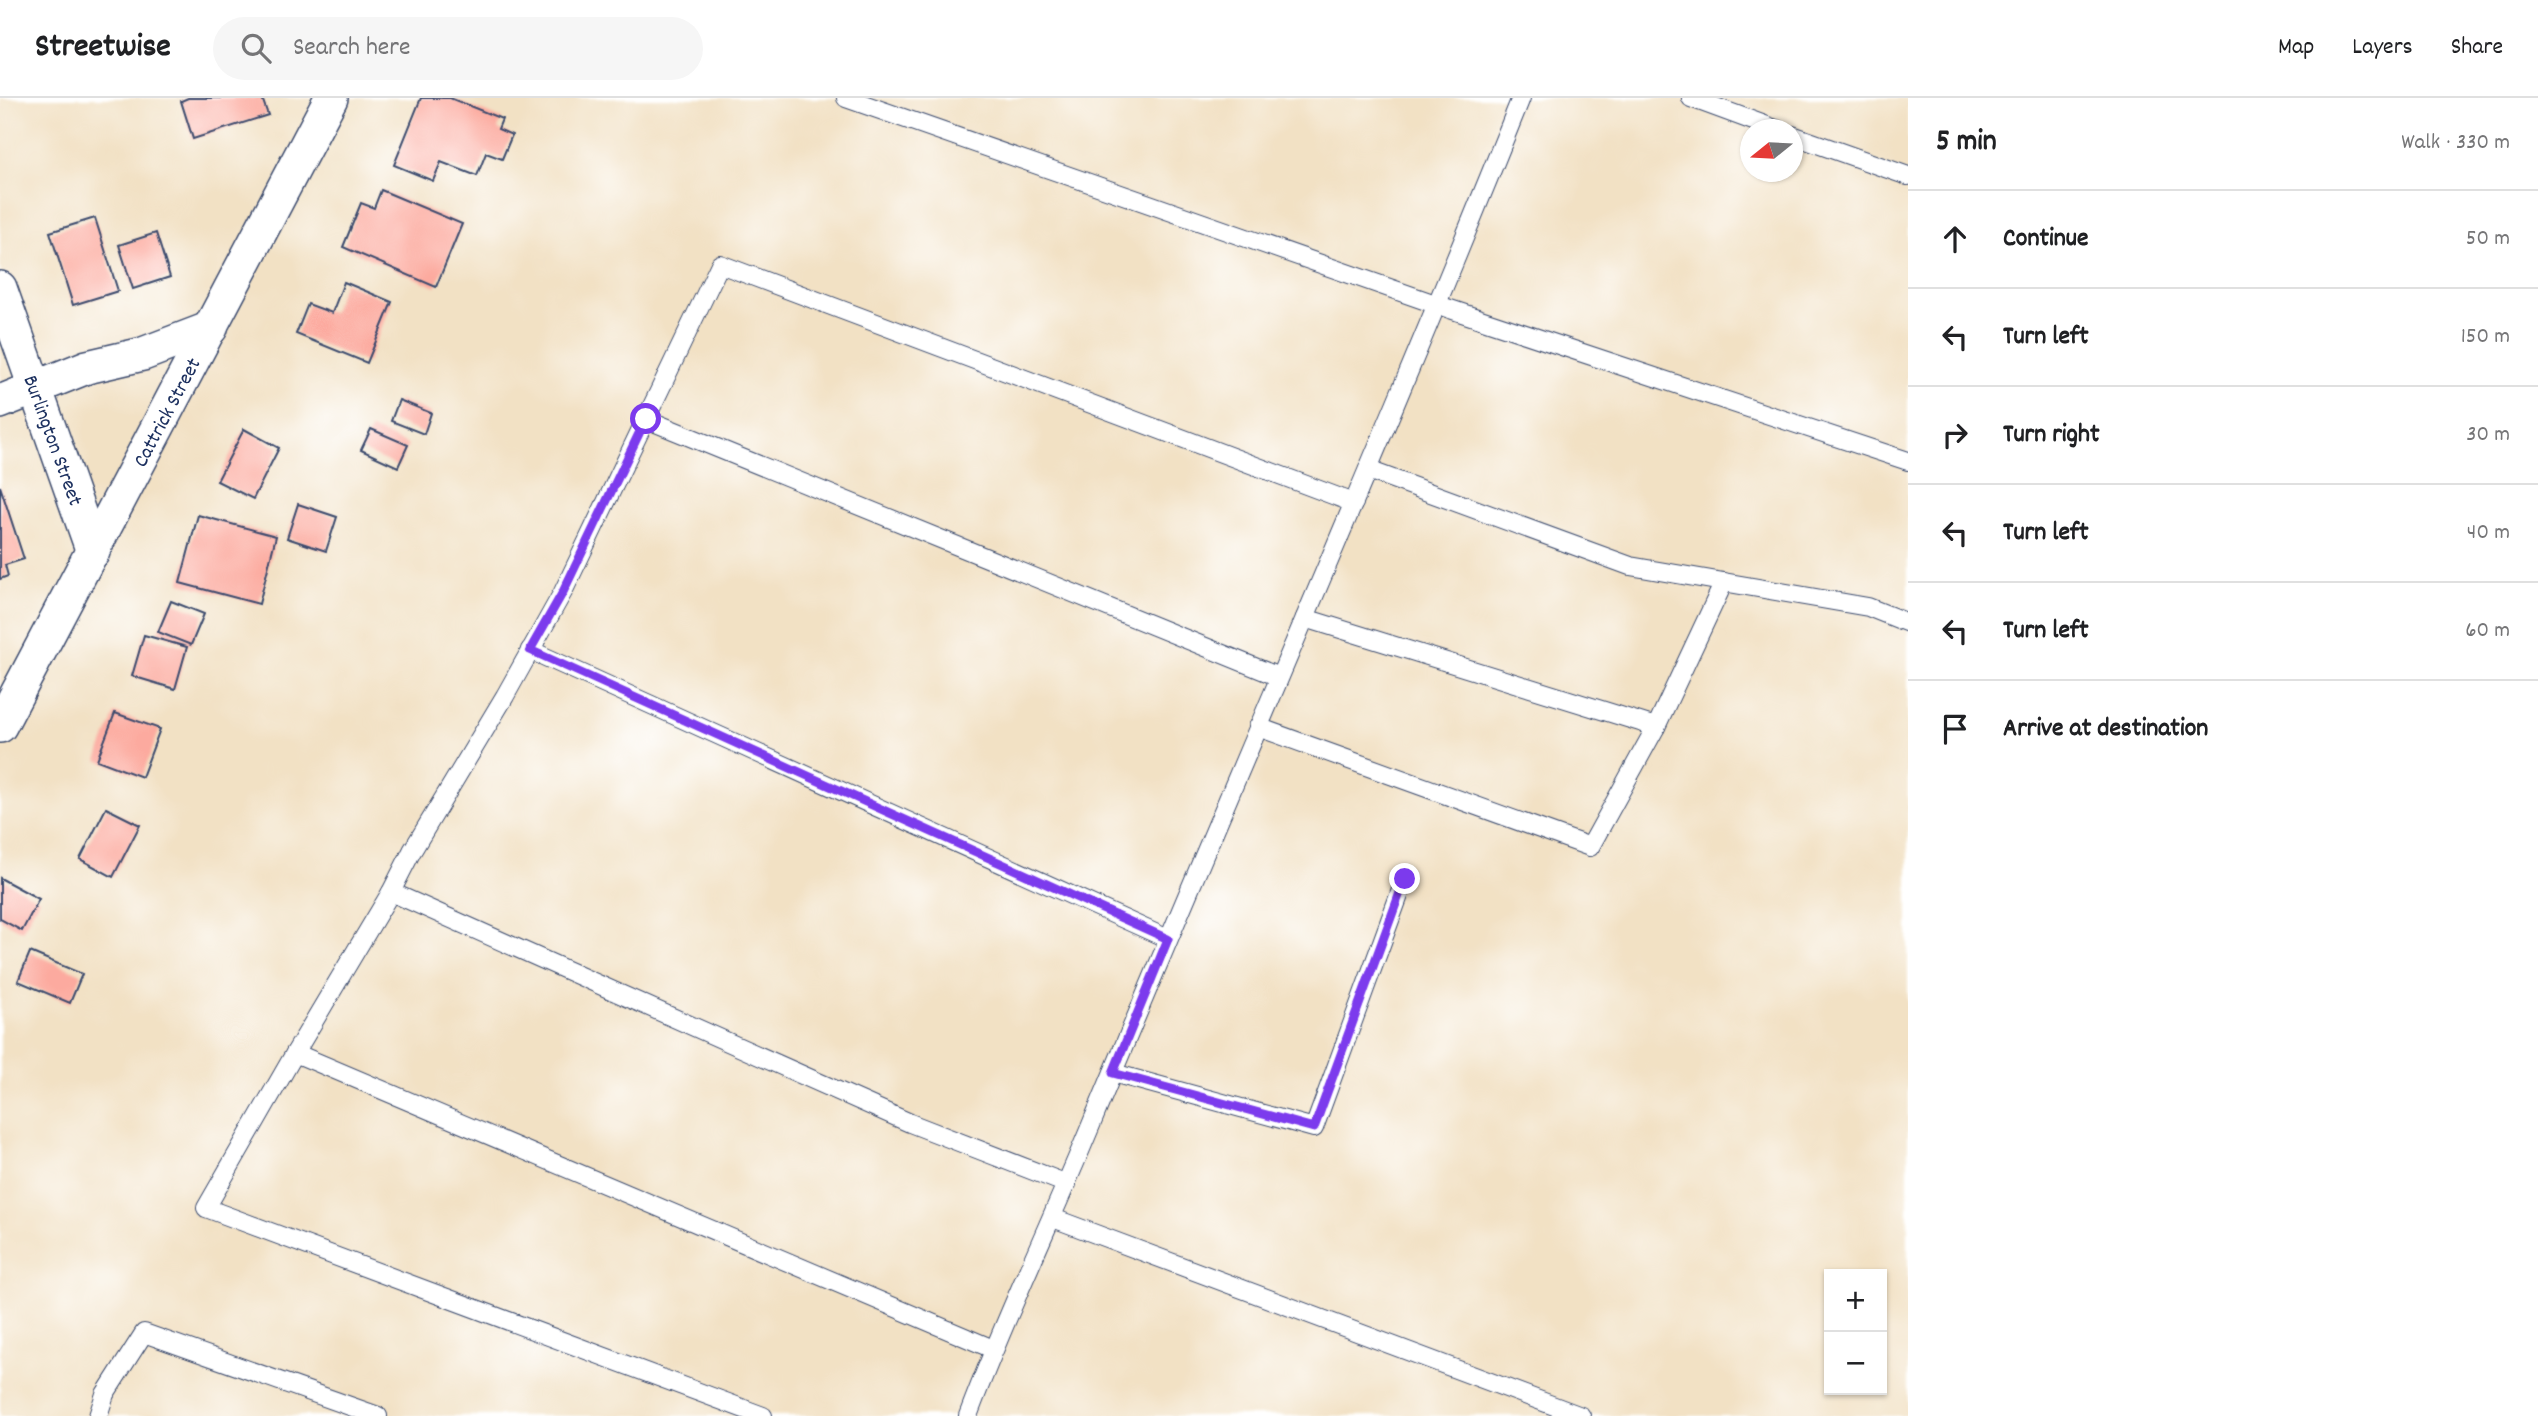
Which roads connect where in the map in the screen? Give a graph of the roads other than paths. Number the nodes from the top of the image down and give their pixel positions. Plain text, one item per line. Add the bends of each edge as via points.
1 (331, 98) edge
2 (846, 98) edge
3 (1521, 98) edge
4 (1691, 98) edge
5 (1748, 119) edge
6 (1803, 139) edge
7 (1908, 176) edge
8 (0, 288) edge
9 (1438, 305) junction
10 (211, 328) junction
11 (35, 388) junction
12 (0, 402) edge
13 (646, 419) junction
14 (1908, 461) edge
15 (1368, 470) junction
16 (1354, 503) junction
17 (93, 552) junction
18 (1724, 582) junction
19 (1305, 618) junction
20 (1908, 623) edge
21 (530, 650) junction
22 (1279, 677) junction
23 (0, 726) edge
24 (1258, 727) junction
25 (1656, 727) junction
26 (1405, 879) dead end
27 (391, 892) junction
28 (1168, 939) junction
29 (295, 1053) junction
30 (1113, 1073) junction
31 (1067, 1184) junction
32 (1053, 1218) junction
33 (993, 1349) junction
34 (98, 1416) edge
35 (378, 1416) edge
36 (763, 1416) edge
37 (968, 1416) edge
38 (1581, 1416) edge

1 - 10 street, Cattrick Street
2 - 9 lane
3 - 9 lane
4 - 5 lane
6 - 7 lane
8 - 11 street, Burlington Street
9 - 14 lane
9 - 15 lane
10 - 11 street
10 - 17 street, Cattrick Street
11 - 12 street
11 - 17 street, Burlington Street
13 - 16 lane via 720,264
13 - 21 lane
13 - 22 lane
15 - 16 lane
15 - 18 lane via 1630,566
16 - 19 lane
17 - 23 street, Cattrick Street
18 - 20 lane via 1868,607
18 - 25 lane
19 - 22 lane
19 - 25 lane
21 - 27 lane
21 - 28 lane
22 - 24 lane
24 - 25 lane via 1590,846
24 - 28 lane
26 - 30 lane via 1314,1128
27 - 29 lane
27 - 31 lane via 910,1123
28 - 30 lane
29 - 33 lane
29 - 36 lane via 206,1208
30 - 31 lane
31 - 32 lane
32 - 33 lane
32 - 38 lane
33 - 37 lane
34 - 35 lane via 106,1394 144,1333

